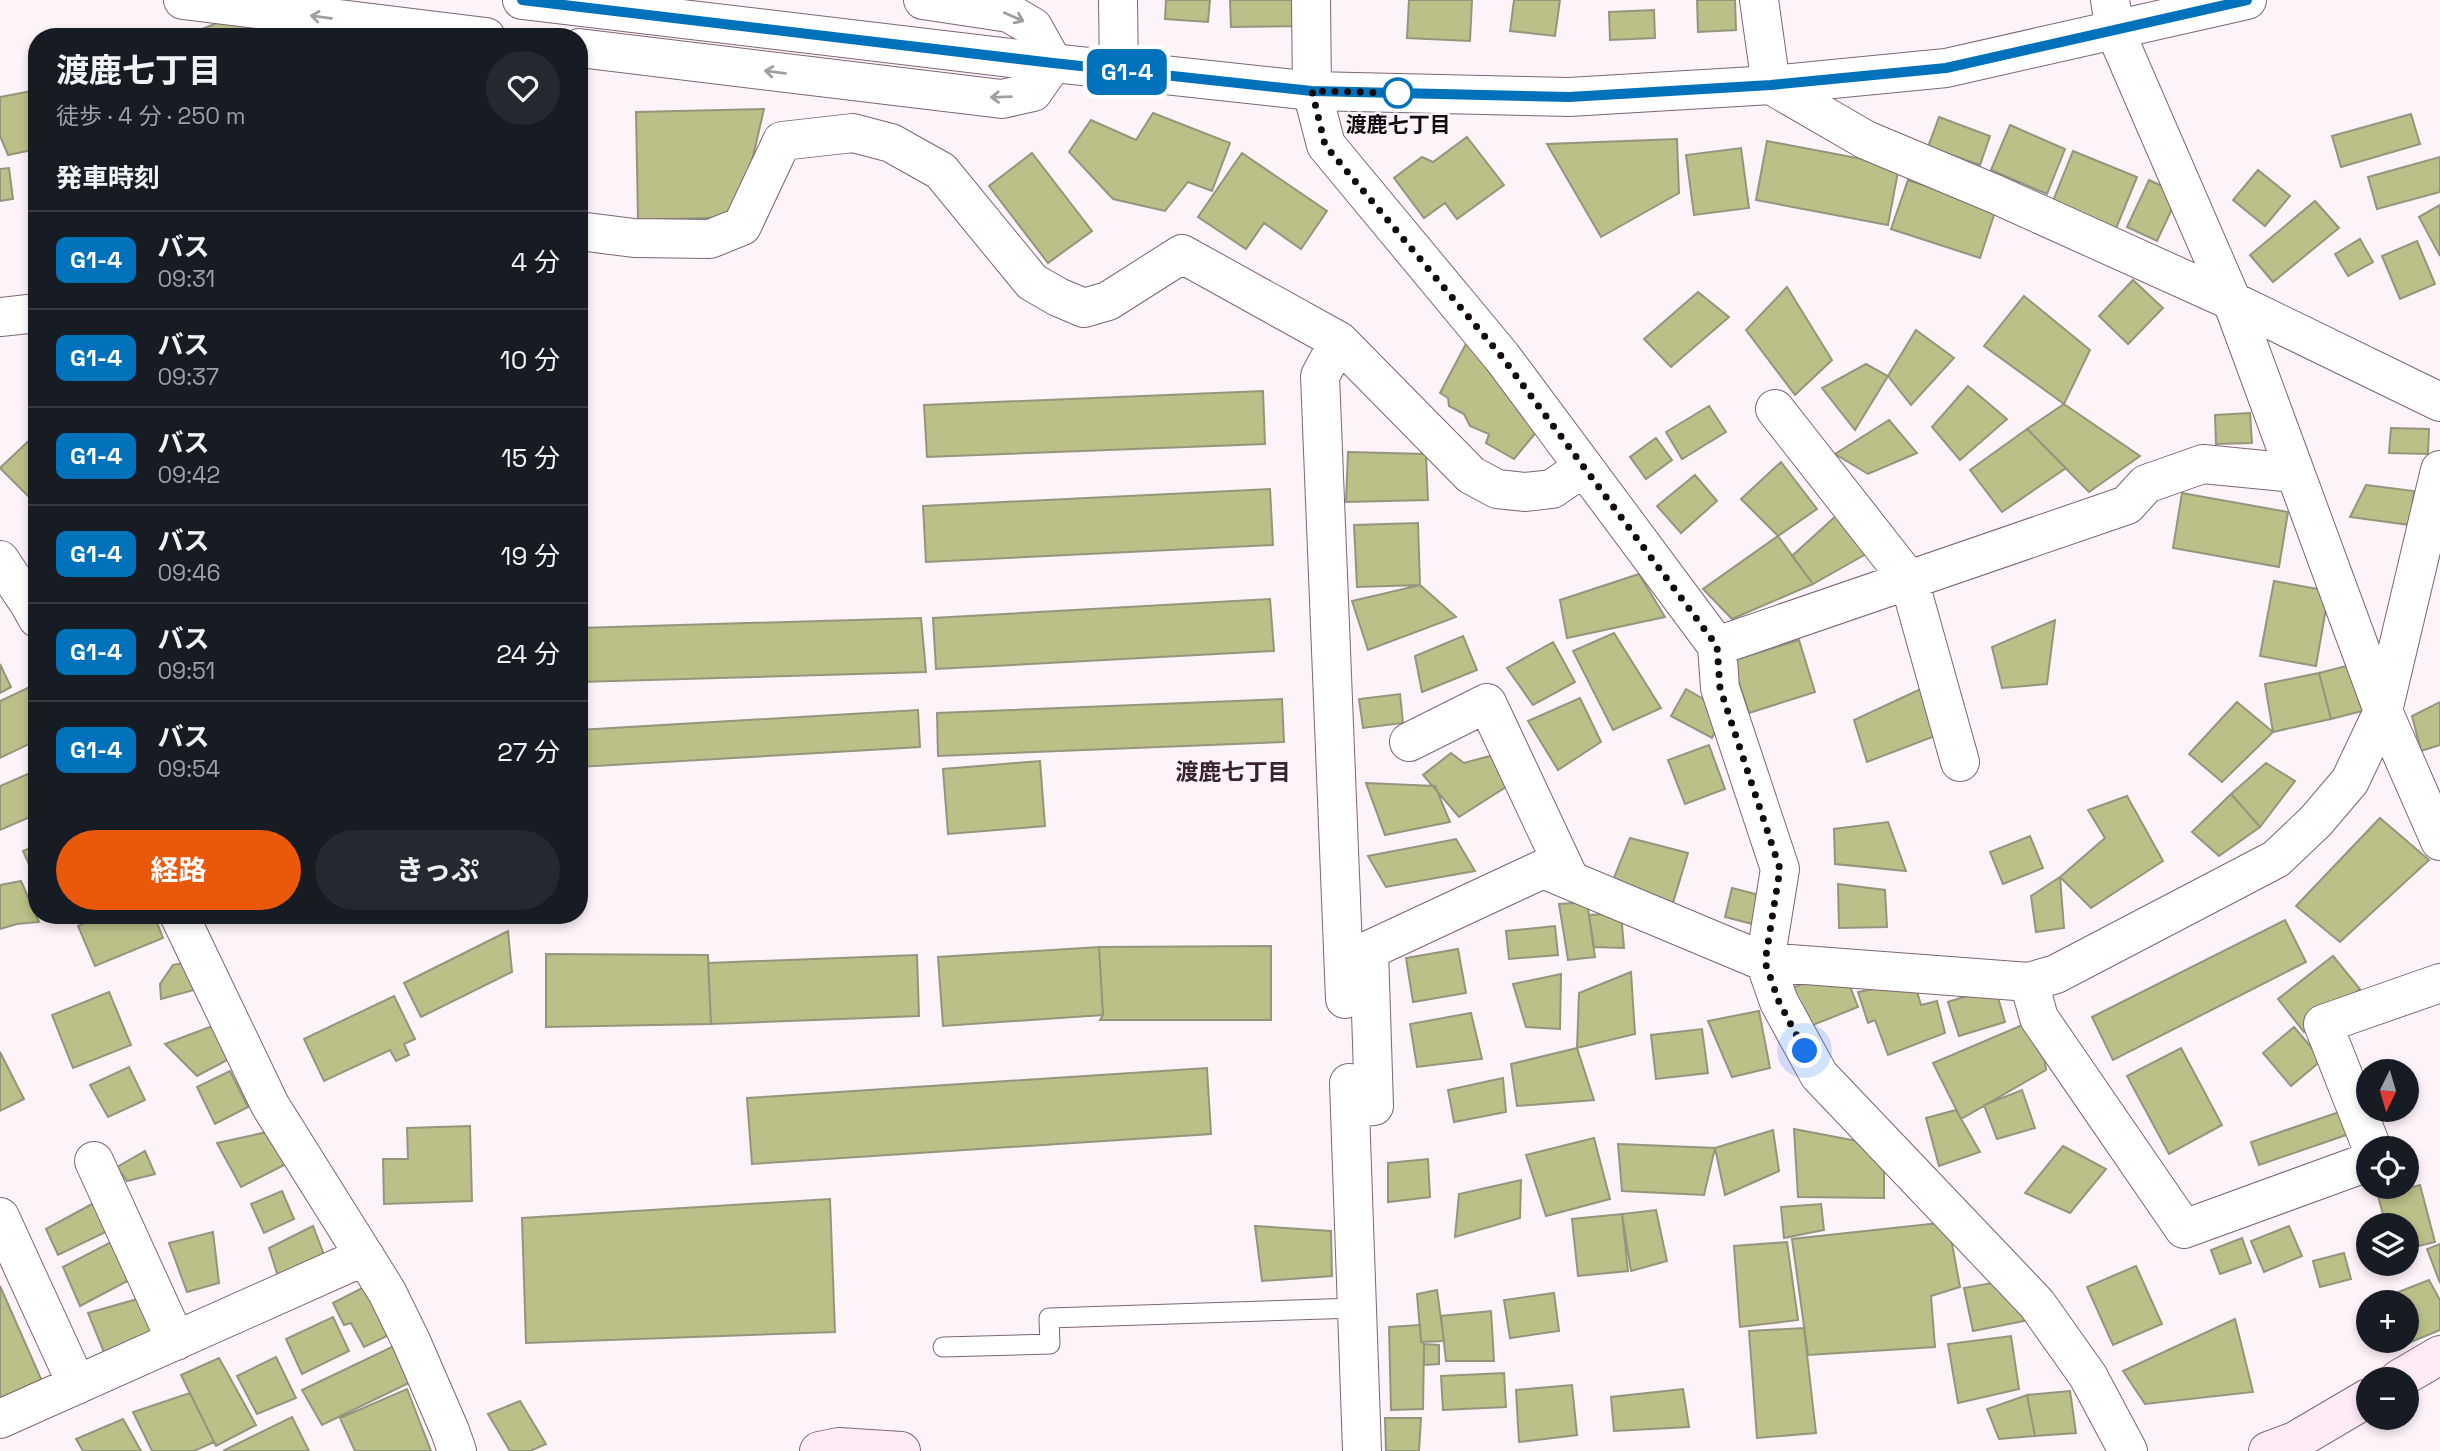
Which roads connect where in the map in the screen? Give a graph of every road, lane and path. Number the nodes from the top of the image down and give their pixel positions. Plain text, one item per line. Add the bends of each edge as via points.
1 (183, 0) edge
2 (522, 0) edge
3 (923, 0) edge
4 (1118, 0) edge
5 (1311, 0) edge
6 (1759, 0) edge
7 (2247, 0) edge
8 (2112, 16) edge
9 (412, 28) edge
10 (588, 49) edge
11 (1053, 63) junction
12 (1119, 71) junction
13 (1771, 85) junction
14 (1312, 91) junction
15 (588, 232) edge
16 (2232, 301) junction
17 (28, 314) edge
18 (0, 317) edge
19 (1339, 341) junction
20 (2440, 402) edge
21 (1775, 409) dead end
22 (1584, 467) junction
23 (2440, 470) edge
24 (2295, 473) junction
25 (0, 560) edge
26 (1909, 580) junction
27 (28, 602) edge
28 (1717, 646) junction
29 (2383, 711) junction
30 (1409, 742) dead end
31 (1960, 762) dead end
32 (2440, 841) edge
33 (1570, 880) junction
34 (183, 924) edge
35 (1765, 962) junction
36 (2029, 982) junction
37 (2440, 983) edge
38 (1350, 1109) junction
39 (2367, 1136) edge
40 (94, 1161) dead end
41 (2356, 1166) edge
42 (0, 1217) edge
43 (365, 1256) junction
44 (1356, 1308) junction
45 (176, 1341) junction
46 (943, 1347) dead end
47 (2440, 1355) edge
48 (2419, 1367) edge
49 (77, 1385) junction
50 (2356, 1405) edge
51 (0, 1419) edge
52 (0, 1439) edge
53 (7, 1451) edge
54 (457, 1451) edge
55 (819, 1451) edge
56 (901, 1451) edge
57 (1362, 1451) edge
58 (2128, 1451) edge
59 (2267, 1451) edge

9 -> 1 street
2 - 11 street
3 -> 11 street via 1009,13 1033,27
4 - 12 street
5 - 14 street
6 - 13 street
7 - 8 street
8 - 13 street via 1946,68
8 - 16 street
11 -> 10 street via 1033,92 1002,99
11 - 12 street
12 - 14 street
13 - 14 street via 1569,97
13 - 16 street via 1866,140
14 - 22 street via 1325,145 1502,357
15 - 19 street via 710,239 742,226 782,141 853,133 891,143 941,171 1032,282 1058,297 1084,308 1108,301 1182,254
16 - 20 street
16 - 24 street
17 - 18 street
19 - 22 street via 1471,475 1497,489 1552,489
19 - 38 street via 1320,376
21 - 26 street
22 - 28 street
23 - 29 street
24 - 26 street via 2203,464 2146,484 2127,505
24 - 29 street
25 - 27 street
26 - 28 street
26 - 31 street
28 - 35 street via 1720,688 1780,869
29 - 32 street
29 - 36 street via 2350,781 2276,859 2056,974
30 - 33 street via 1487,703
33 - 35 street
33 - 38 street via 1543,869 1369,950 1374,1106
34 - 43 street via 270,1105
35 - 36 street
35 - 58 street via 1779,1002 1819,1075 2038,1304 2088,1376
36 - 41 street via 2039,1018 2184,1229
37 - 39 street via 2323,1024
38 - 44 street
40 - 45 street
42 - 49 street
43 - 45 street
43 - 54 street via 411,1341
44 - 46 lane via 1049,1318 1050,1344
44 - 57 street
45 - 49 street
47 - 48 main road
49 - 51 street
50 - 59 main road via 2295,1441
52 - 53 street
55 - 56 main road via 839,1447

